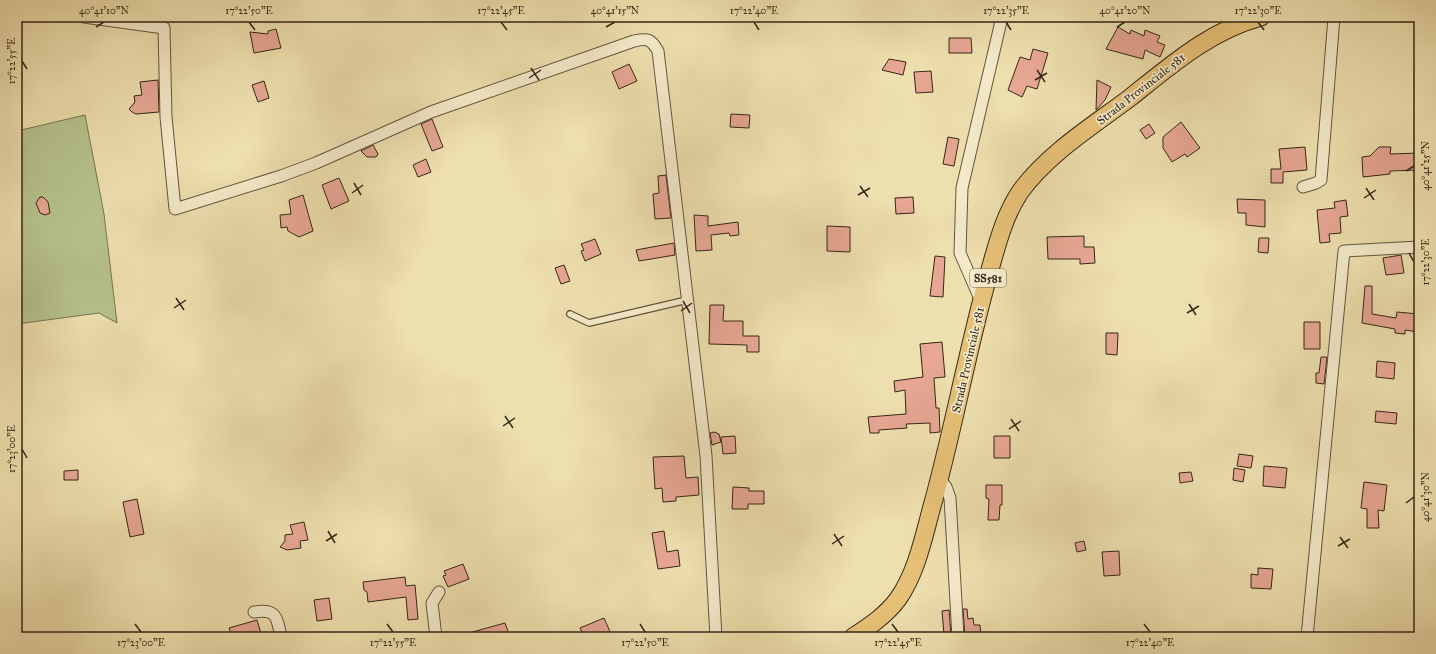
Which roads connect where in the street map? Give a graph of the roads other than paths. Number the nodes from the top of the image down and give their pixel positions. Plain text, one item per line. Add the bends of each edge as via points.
1 (84, 17) edge
2 (1002, 17) edge
3 (1261, 17) edge
4 (1334, 17) edge
5 (1303, 187) dead end
6 (1419, 247) edge
7 (687, 300) junction
8 (981, 301) junction
9 (570, 314) dead end
10 (940, 479) junction
11 (439, 592) dead end
12 (254, 612) dead end
13 (281, 637) edge
14 (436, 637) edge
15 (716, 637) edge
16 (853, 637) edge
17 (958, 637) edge
18 (1307, 637) edge

1 - 7 street via 164,28 166,117 175,208 281,176 431,112 634,40 645,39 653,43 658,51
2 - 8 street via 962,188 960,253
3 - 8 main road, Strada Provinciale 581 / SS581 via 1230,28 1181,58 1037,172 1020,193 1003,227
4 - 5 street via 1321,180
6 - 18 street via 1344,251
7 - 9 lane via 589,323
7 - 15 street via 706,456
8 - 10 main road, Strada Provinciale 581 / SS581
10 - 16 main road, Strada Provinciale 581 / SS581 via 916,562 898,599 875,623
10 - 17 street via 950,498
11 - 14 street via 432,603
12 - 13 street via 273,613

